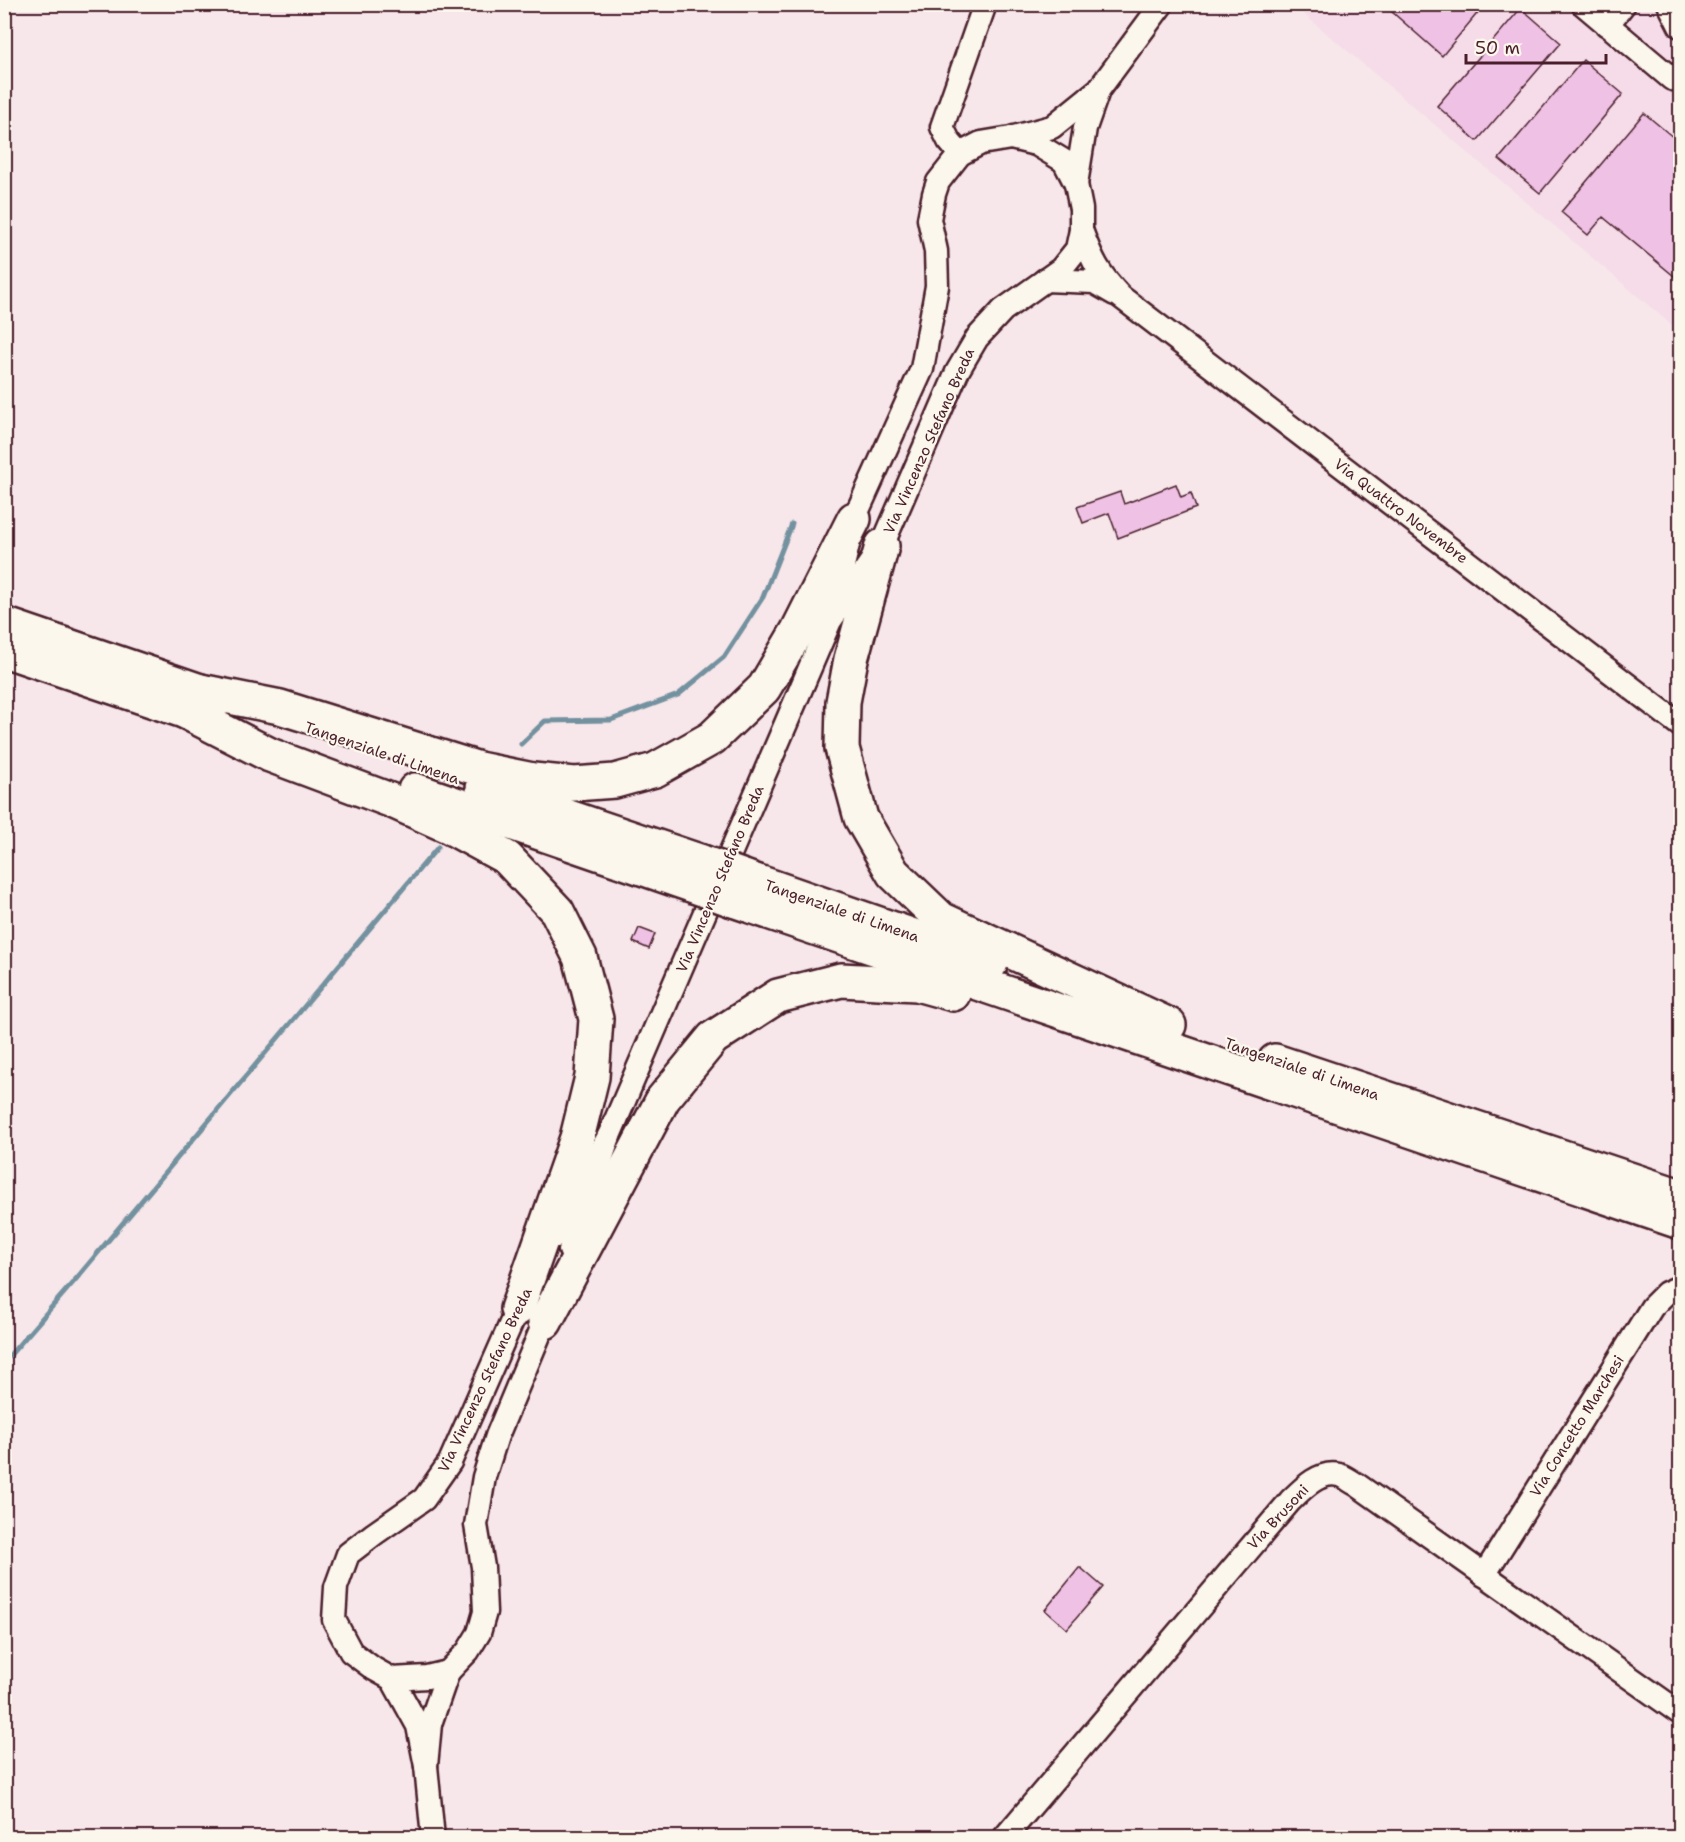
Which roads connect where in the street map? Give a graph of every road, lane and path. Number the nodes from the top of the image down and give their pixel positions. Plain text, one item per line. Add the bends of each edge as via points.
1 (985, 4) edge
2 (1162, 4) edge
3 (1583, 4) edge
4 (1624, 4) edge
5 (1670, 4) edge
6 (1607, 25) junction
7 (1680, 26) edge
8 (1680, 74) edge
9 (1099, 89) junction
10 (1011, 138) junction
11 (960, 154) junction
12 (1076, 184) junction
13 (1081, 230) junction
14 (1045, 280) junction
15 (1121, 297) junction
16 (854, 519) junction
17 (882, 546) junction
18 (830, 621) junction
19 (4, 624) edge
20 (4, 650) edge
21 (193, 701) junction
22 (1680, 725) edge
23 (739, 888) junction
24 (1169, 1025) junction
25 (1207, 1062) junction
26 (609, 1136) junction
27 (1680, 1196) edge
28 (1680, 1222) edge
29 (1680, 1287) edge
30 (531, 1315) junction
31 (1484, 1575) junction
32 (448, 1672) junction
33 (392, 1678) junction
34 (1680, 1713) edge
35 (426, 1766) junction
36 (433, 1838) edge
37 (1004, 1838) edge

1 - 11 street via 942,127
2 - 9 street, Via Vincenzo Stefano Breda
3 - 6 street
4 - 6 street
5 - 7 street
6 - 8 street via 1672,80
9 - 10 street, Via Vincenzo Stefano Breda via 1052,127
9 - 12 street, Via Vincenzo Stefano Breda via 1085,128
10 - 11 street, Via Vincenzo Stefano Breda via 981,143
10 - 12 street, Via Vincenzo Stefano Breda via 1036,144 1064,161
11 - 16 street, Via Vincenzo Stefano Breda via 938,182 929,219 936,251 937,286 922,369
12 - 13 street, Via Vincenzo Stefano Breda
13 - 14 street, Via Vincenzo Stefano Breda via 1077,249 1061,269
13 - 15 street, Via Quattro Novembre via 1092,259
14 - 15 street, Via Quattro Novembre via 1094,282
14 - 17 street, Via Vincenzo Stefano Breda via 1003,310 977,338 957,372
15 - 22 street, Via Quattro Novembre
16 - 18 street, Via Vincenzo Stefano Breda
16 - 21 highway via 764,688 712,738 655,770 615,781 533,780 479,769 280,707
17 - 18 street, Via Vincenzo Stefano Breda
17 - 24 highway via 851,659 843,702 842,748 861,818 893,873 941,919
18 - 26 street, Via Vincenzo Stefano Breda
19 - 21 highway, Tangenziale di Limena
20 - 21 highway, Tangenziale di Limena
21 - 23 highway, Tangenziale di Limena, bridge
21 - 30 highway via 270,755 390,800 507,858 557,911 580,957 596,1019 592,1077
23 - 24 highway, Tangenziale di Limena
23 - 25 highway, Tangenziale di Limena
24 - 27 highway, Tangenziale di Limena
25 - 28 highway, Tangenziale di Limena
25 - 30 highway via 1102,1040 1008,1008 916,984 841,980 778,996 713,1038 663,1099
26 - 30 street, Via Vincenzo Stefano Breda
26 - 30 street, Via Vincenzo Stefano Breda
29 - 31 street, Via Concetto Marchesi via 1666,1293 1652,1307
30 - 32 street, Via Vincenzo Stefano Breda via 484,1477 476,1525 485,1612 468,1651
30 - 33 street, Via Vincenzo Stefano Breda via 450,1462 424,1499 348,1554 336,1587 334,1620 351,1652
31 - 34 street, Via Brusoni
31 - 37 street, Via Brusoni via 1339,1475 1309,1483
32 - 33 street
32 - 35 street, Via Vincenzo Stefano Breda via 429,1724
33 - 35 street, Via Vincenzo Stefano Breda via 417,1726
35 - 36 street, Via Vincenzo Stefano Breda

